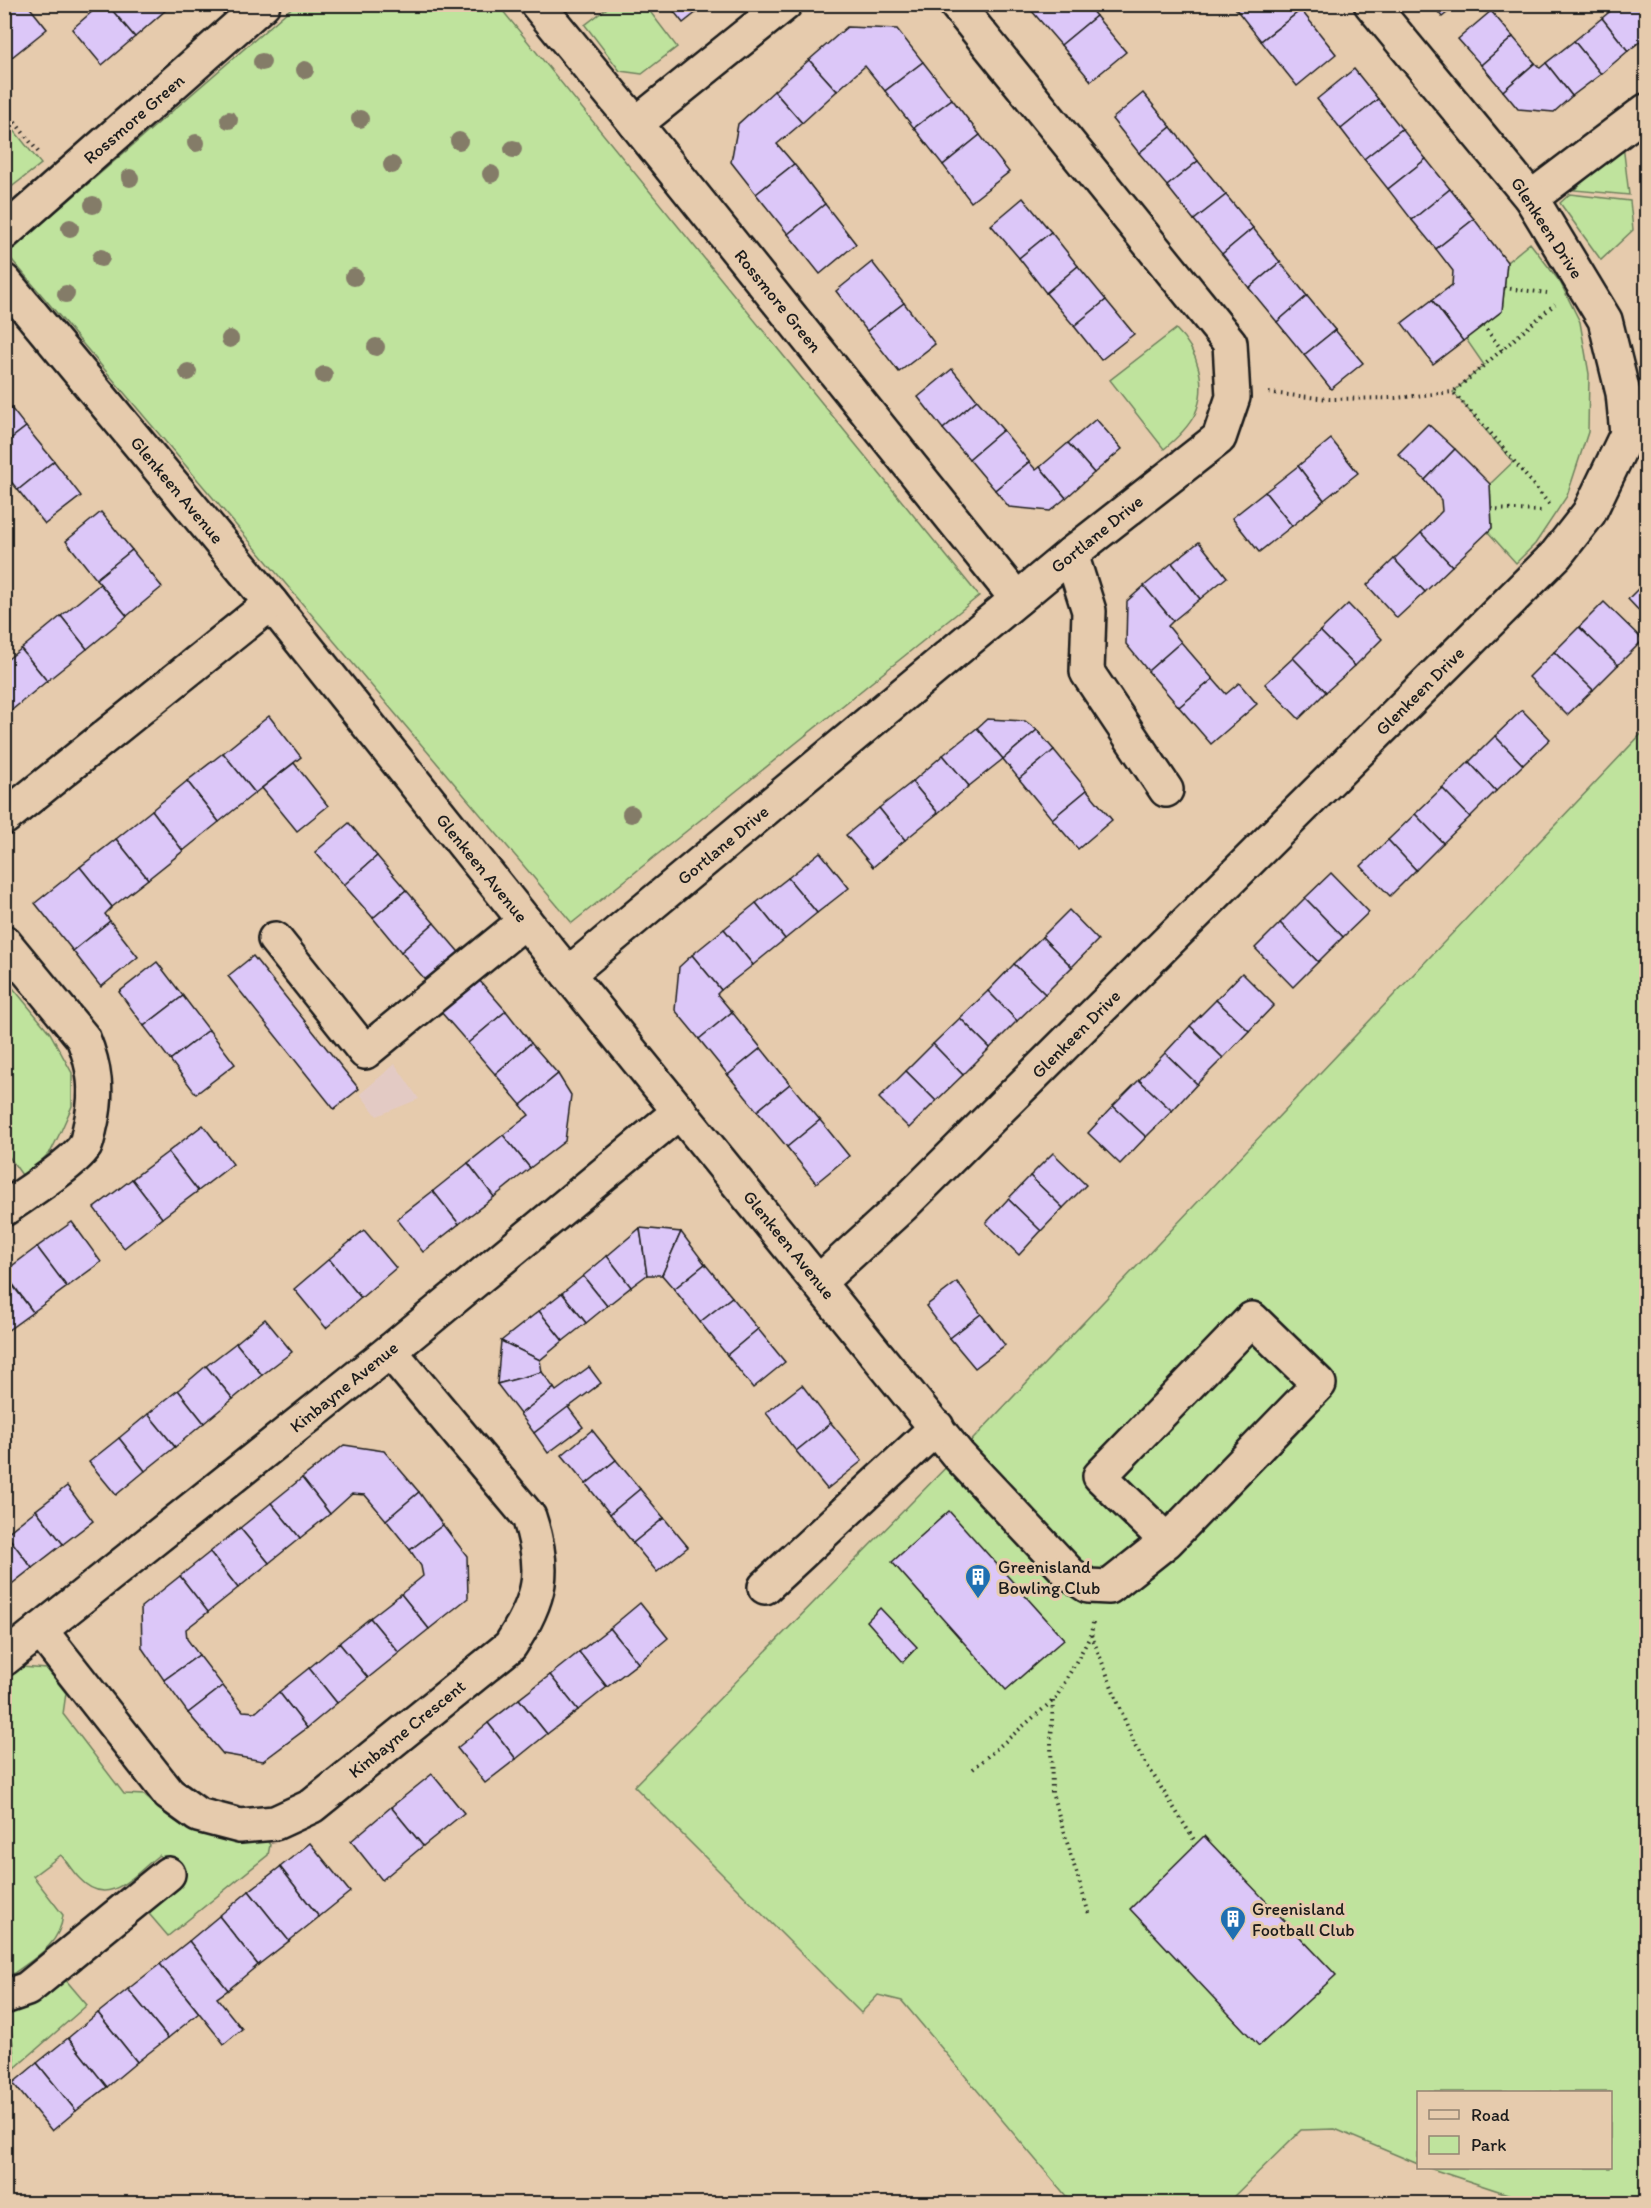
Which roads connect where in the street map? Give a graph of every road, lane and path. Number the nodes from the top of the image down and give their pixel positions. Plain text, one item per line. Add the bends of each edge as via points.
1 (263, 4) edge
2 (537, 4) edge
3 (785, 4) edge
4 (956, 4) edge
5 (1371, 4) edge
6 (4, 108) edge
7 (1647, 111) edge
8 (636, 124) junction
9 (63, 182) junction
10 (1531, 198) junction
11 (4, 233) edge
12 (4, 281) edge
13 (1504, 288) dead end
14 (1556, 294) dead end
15 (1558, 302) dead end
16 (1482, 325) dead end
17 (1502, 350) junction
18 (1262, 392) dead end
19 (1453, 392) junction
20 (1491, 509) dead end
21 (1545, 512) dead end
22 (1556, 512) dead end
23 (1071, 554) junction
24 (1017, 599) junction
25 (271, 603) junction
26 (1166, 790) dead end
27 (4, 818) edge
28 (525, 921) junction
29 (275, 939) dead end
30 (4, 942) edge
31 (568, 974) junction
32 (680, 1111) junction
33 (4, 1209) edge
34 (819, 1282) junction
35 (390, 1351) junction
36 (937, 1427) junction
37 (1167, 1541) junction
38 (765, 1587) dead end
39 (1100, 1587) junction
40 (40, 1630) junction
41 (1091, 1634) junction
42 (4, 1659) edge
43 (1053, 1701) junction
44 (973, 1769) dead end
45 (1196, 1843) dead end
46 (168, 1874) dead end
47 (1090, 1917) dead end
48 (4, 1997) edge

1 - 9 street, Rossmore Green
2 - 8 street, Rossmore Green
3 - 8 street
4 - 23 street, Gortlane Drive via 1230,343 1233,397 1218,438
5 - 10 street, Glenkeen Drive
6 - 9 path
7 - 10 street
8 - 24 street, Rossmore Green
9 - 11 street, Rossmore Green
10 - 34 street, Glenkeen Drive via 1605,320 1623,393 1627,434 1589,513 1556,555 1405,706 903,1206
12 - 25 street, Glenkeen Avenue
13 - 14 path
15 - 17 path
16 - 17 path
17 - 19 path
18 - 19 path via 1340,399
19 - 22 path
20 - 21 path
23 - 24 street, Gortlane Drive
23 - 26 street via 1089,610 1087,672
24 - 31 street, Gortlane Drive
25 - 27 street
25 - 28 street, Glenkeen Avenue
28 - 29 street via 365,1052
28 - 31 street, Glenkeen Avenue
30 - 33 street via 83,1038 95,1080 86,1144 74,1158
31 - 32 street, Glenkeen Avenue
32 - 34 street, Glenkeen Avenue
32 - 35 street, Kinbayne Avenue
34 - 36 street, Glenkeen Avenue
35 - 40 street, Kinbayne Avenue
35 - 40 street, Kinbayne Crescent via 529,1517 538,1543 536,1595 527,1621 510,1646 312,1806 275,1823 240,1826 198,1815 169,1794
36 - 38 street
36 - 39 street, Glenkeen Avenue via 958,1455 1070,1574 1088,1586
37 - 37 street via 1100,1476 1252,1319 1319,1384
37 - 39 street via 1109,1587
39 - 41 path
40 - 42 street, Kinbayne Avenue
41 - 43 path
41 - 45 path via 1135,1746
43 - 44 path
43 - 47 path via 1052,1793
46 - 48 street via 27,1989

